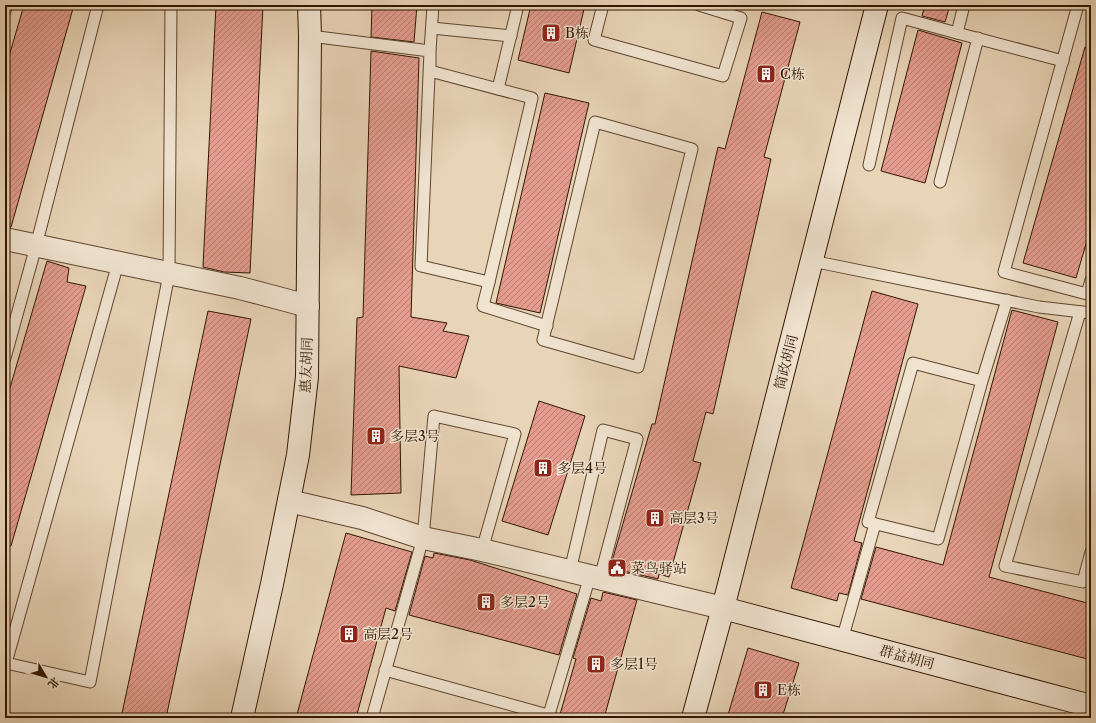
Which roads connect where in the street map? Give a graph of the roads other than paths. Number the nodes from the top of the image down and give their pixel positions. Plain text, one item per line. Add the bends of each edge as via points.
1 (7, 5) edge
2 (98, 5) edge
3 (171, 5) edge
4 (309, 5) edge
5 (434, 5) edge
6 (518, 5) edge
7 (603, 5) edge
8 (699, 5) edge
9 (877, 5) edge
10 (964, 5) edge
11 (1078, 5) edge
12 (5, 11) edge
13 (432, 28) junction
14 (957, 33) junction
15 (310, 36) junction
16 (511, 36) junction
17 (978, 38) junction
18 (430, 51) junction
19 (1063, 61) junction
20 (430, 71) junction
21 (498, 89) junction
22 (869, 165) dead end
23 (940, 182) dead end
24 (5, 239) edge
25 (36, 246) junction
26 (812, 260) junction
27 (118, 263) junction
28 (169, 274) junction
29 (1091, 280) edge
30 (489, 282) junction
31 (1007, 300) junction
32 (308, 306) junction
33 (1086, 313) edge
34 (546, 326) junction
35 (5, 358) edge
36 (982, 380) junction
37 (289, 501) junction
38 (875, 524) junction
39 (423, 538) junction
40 (482, 550) junction
41 (1091, 552) edge
42 (587, 575) junction
43 (723, 608) junction
44 (842, 640) junction
45 (385, 670) junction
46 (1091, 706) edge
47 (548, 716) edge
48 (242, 718) edge
49 (372, 718) edge
50 (693, 718) edge

1 - 12 lane
2 - 25 lane
3 - 28 lane
4 - 15 street, 惠友胡同
5 - 13 lane
6 - 16 lane
7 - 8 lane via 594,40 723,76 741,18
9 - 26 street, 简政胡同
10 - 14 lane
11 - 19 lane
13 - 16 lane
13 - 18 lane
14 - 17 lane
14 - 22 lane via 902,18
15 - 18 lane
15 - 32 street, 惠友胡同
16 - 21 lane
17 - 19 lane
17 - 23 lane
18 - 20 lane
19 - 29 lane via 1004,272 1087,294
20 - 21 lane
20 - 30 lane via 421,266
21 - 30 lane via 532,98
24 - 25 street
25 - 27 street
25 - 35 lane
26 - 31 lane
26 - 43 street, 简政胡同
27 - 28 street
27 - 28 lane via 6,663 90,682
28 - 32 street via 240,288
30 - 34 lane via 483,306
31 - 33 lane
31 - 36 lane
32 - 37 street, 惠友胡同 via 307,377 298,455
33 - 41 lane via 1005,566 1083,582
34 - 34 lane via 595,122 692,149 638,366 544,340
36 - 38 lane via 938,539
36 - 38 lane via 913,363 868,522
37 - 39 street, 群益胡同 via 362,518
37 - 48 street, 惠友胡同
38 - 44 lane
39 - 40 street, 群益胡同
39 - 40 lane via 434,416 515,434
39 - 45 lane
40 - 42 street, 群益胡同
42 - 42 lane via 637,438 603,430
42 - 43 street, 群益胡同
42 - 47 lane
43 - 44 street, 群益胡同
43 - 50 street, 简政胡同
44 - 46 street, 群益胡同
45 - 47 lane
45 - 49 lane

